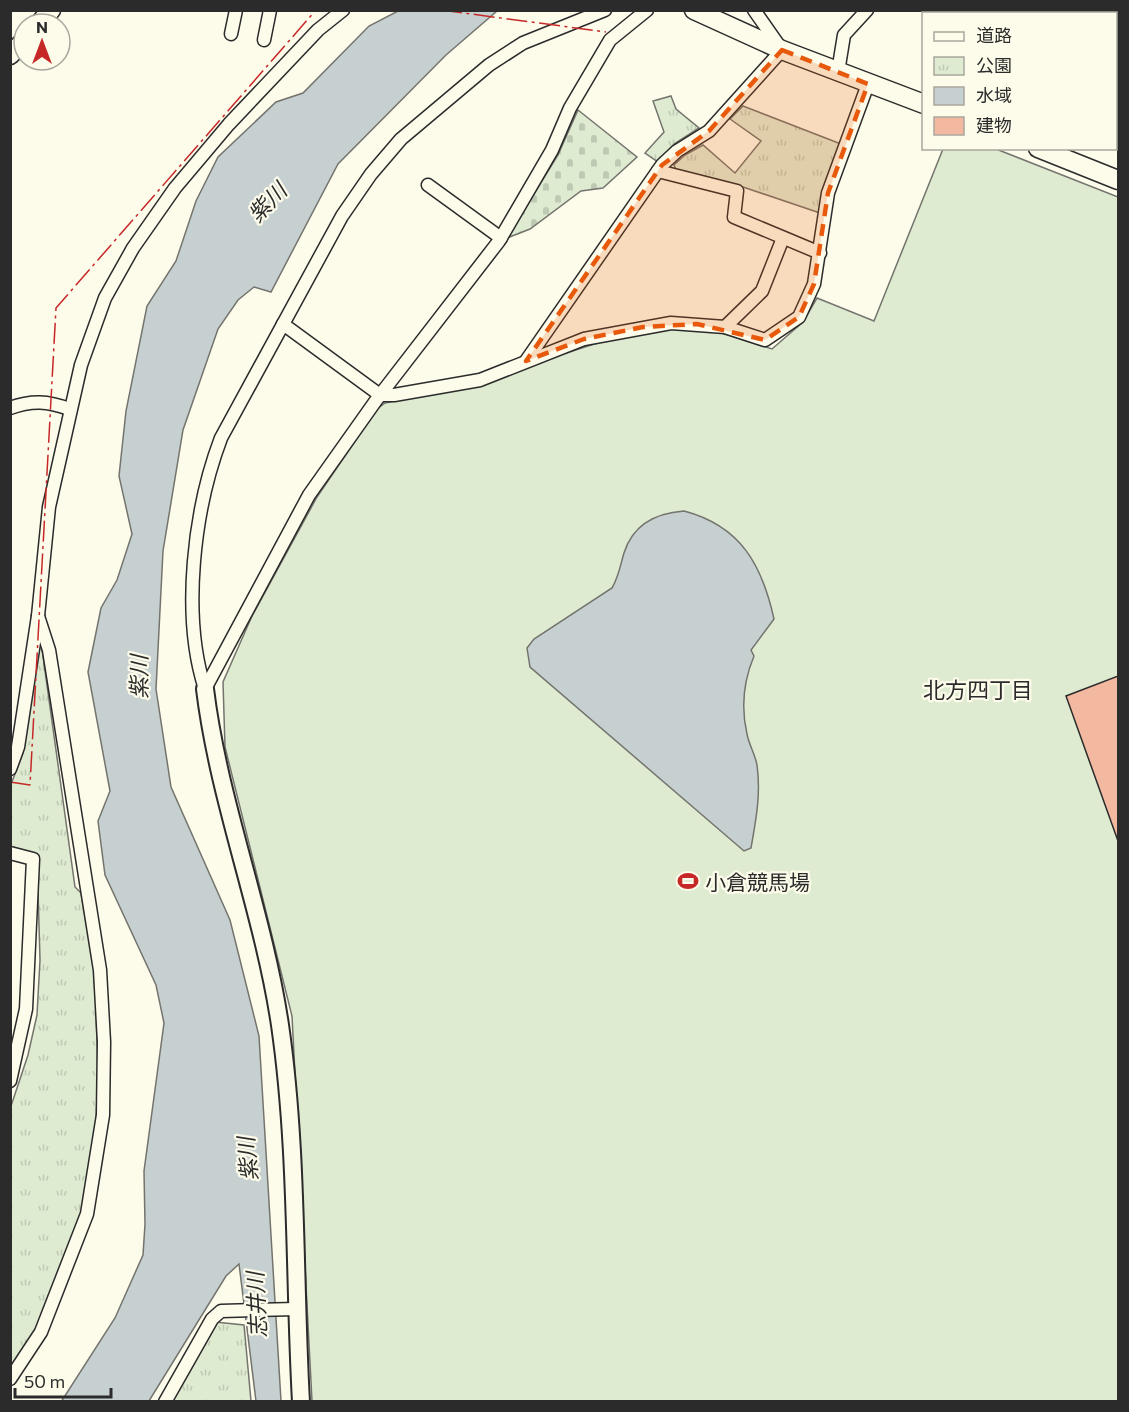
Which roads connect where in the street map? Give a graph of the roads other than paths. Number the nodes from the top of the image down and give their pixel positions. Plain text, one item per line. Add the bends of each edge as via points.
1 (236, 10) edge
2 (270, 10) edge
3 (343, 10) edge
4 (605, 10) edge
5 (647, 10) edge
6 (694, 10) edge
7 (754, 10) edge
8 (867, 10) edge
9 (231, 34) dead end
10 (264, 39) dead end
11 (782, 50) junction
12 (838, 72) junction
13 (868, 84) junction
14 (922, 103) edge
15 (1043, 150) edge
16 (658, 171) junction
17 (1119, 180) edge
18 (428, 185) dead end
19 (501, 238) junction
20 (783, 238) junction
21 (820, 253) junction
22 (283, 324) junction
23 (725, 327) junction
24 (526, 361) junction
25 (381, 395) junction
26 (10, 408) edge
27 (69, 409) junction
28 (38, 616) junction
29 (205, 689) junction
30 (10, 769) edge
31 (10, 853) edge
32 (10, 1081) edge
33 (296, 1309) junction
34 (10, 1379) edge
35 (165, 1401) edge
36 (301, 1401) edge

1 - 9 street
2 - 10 street
3 - 27 street via 318,30 229,124 133,248 105,298
4 - 22 street via 515,48 401,139 342,216
5 - 19 street via 609,39
6 - 11 main road
7 - 11 street
8 - 12 street via 844,35
11 - 12 main road
11 - 16 street via 709,130 677,151
12 - 13 main road
13 - 14 main road
13 - 21 street via 828,193
15 - 17 main road
16 - 20 street via 737,191 734,217
16 - 24 street
18 - 19 street
19 - 25 street
20 - 21 street
20 - 23 street via 762,291
21 - 23 street via 814,284 799,317 765,340
22 - 25 street
22 - 29 street via 221,438 204,494 192,603 198,669
23 - 24 street via 671,322 584,339
24 - 25 street via 480,380
25 - 29 street via 309,495
26 - 27 street via 26,402 44,402
27 - 28 street via 48,507
28 - 30 street via 18,747
28 - 34 street via 48,650 100,970 103,1115 87,1214 41,1332
29 - 33 street via 215,749 280,1026 293,1195
31 - 32 street via 33,859 26,1009
33 - 35 street via 221,1311 212,1318
33 - 36 street

